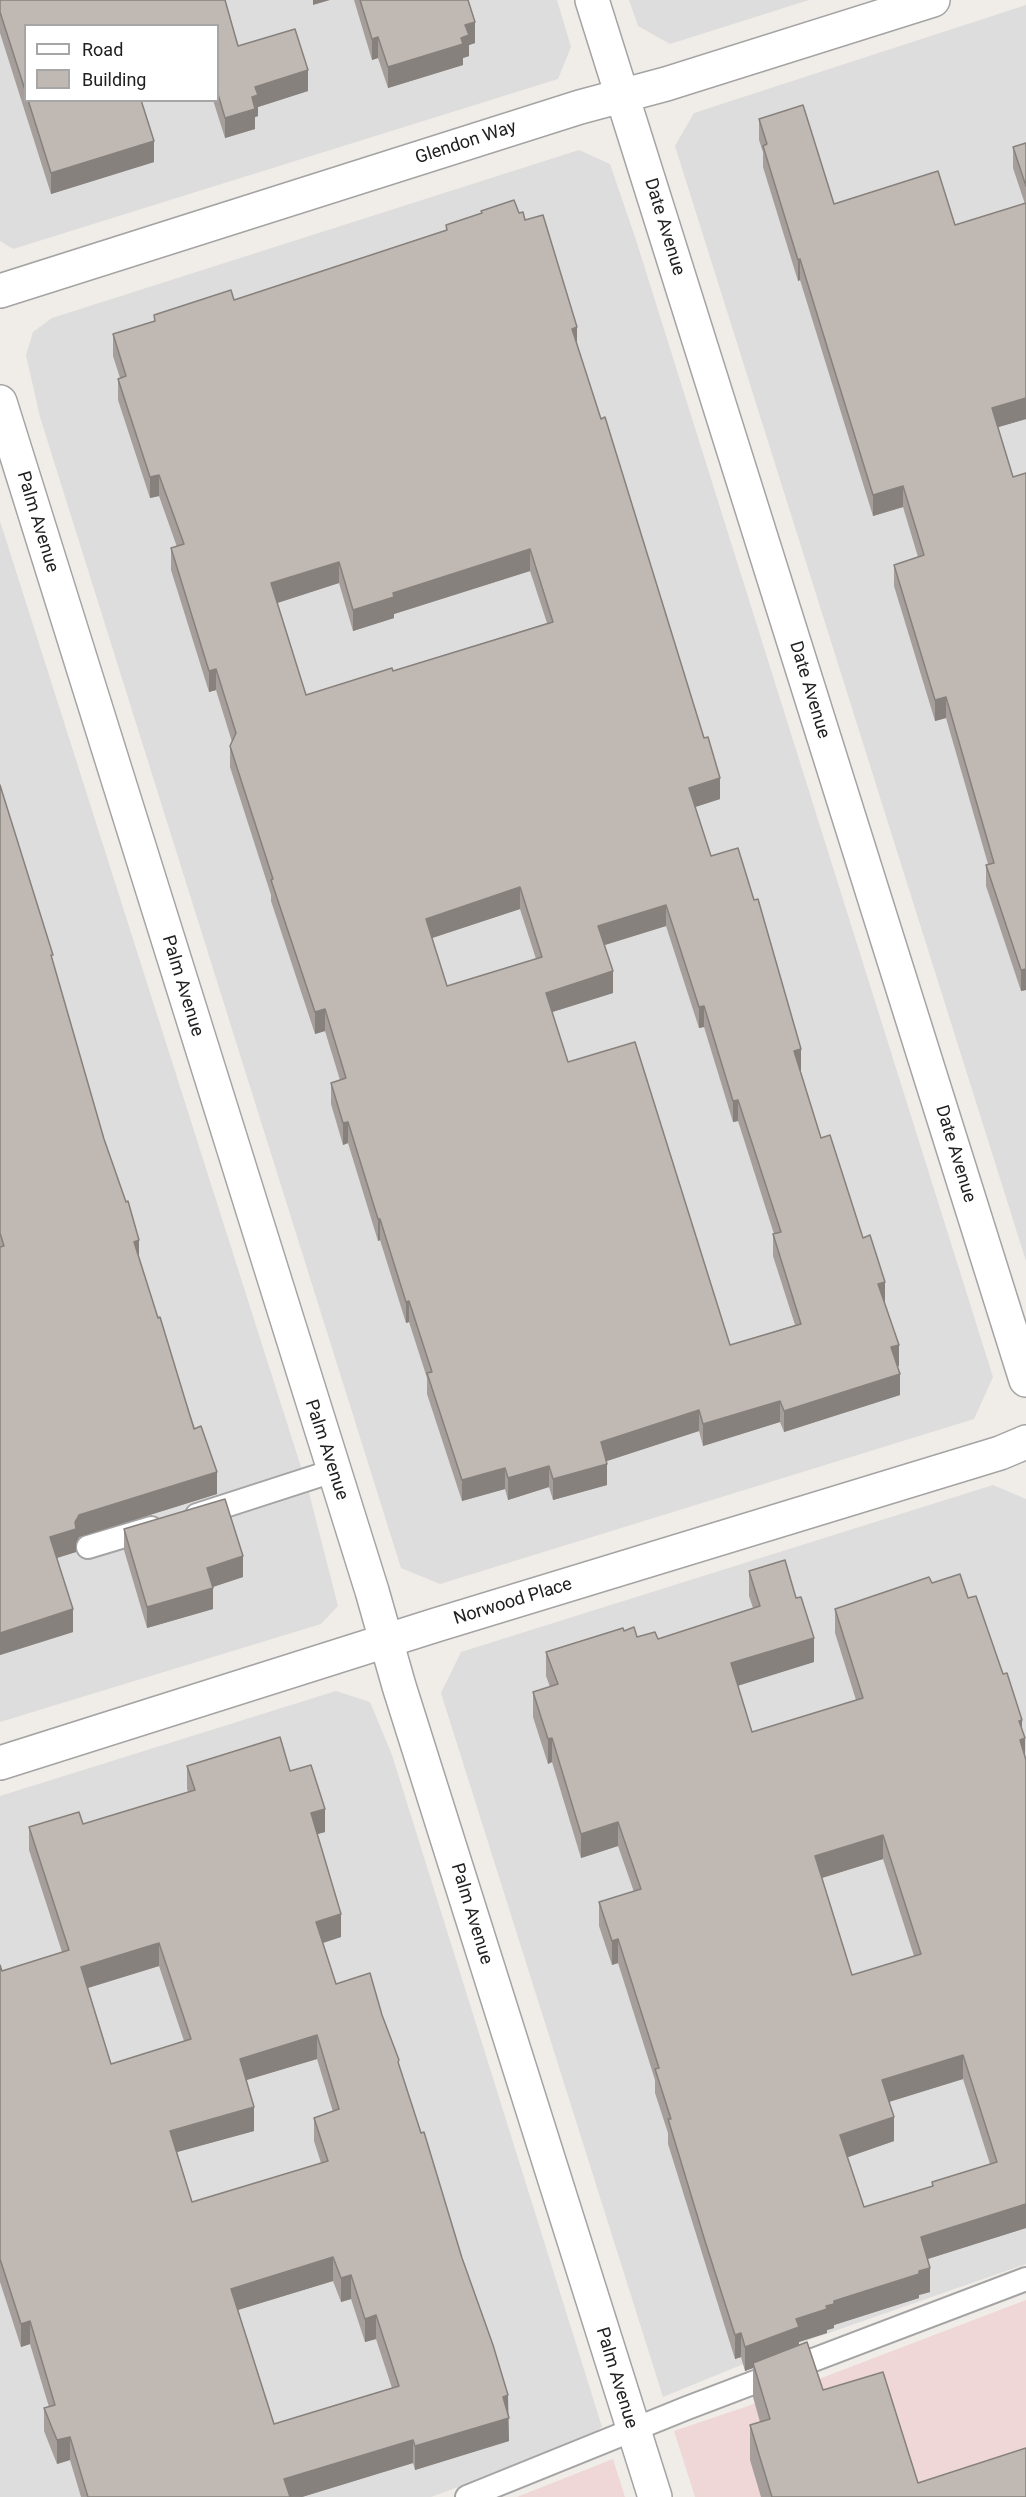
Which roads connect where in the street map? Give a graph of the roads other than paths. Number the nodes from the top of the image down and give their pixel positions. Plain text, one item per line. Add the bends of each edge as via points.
1 (592, 0) edge
2 (933, 0) edge
3 (623, 96) junction
4 (0, 291) edge
5 (0, 402) edge
6 (1026, 1380) edge
7 (1026, 1442) edge
8 (333, 1471) junction
9 (88, 1547) dead end
10 (387, 1642) junction
11 (0, 1763) edge
12 (1026, 2280) edge
13 (633, 2431) junction
14 (467, 2497) edge
15 (655, 2497) edge

1 - 3 street, Date Avenue
2 - 3 street, Glendon Way
3 - 4 street, Glendon Way
3 - 6 street, Date Avenue
5 - 8 street, Palm Avenue
7 - 10 street, Norwood Place
8 - 9 lane
8 - 10 street, Palm Avenue
10 - 11 street, Norwood Place
10 - 13 street, Palm Avenue
12 - 13 lane
13 - 14 lane
13 - 15 street, Palm Avenue

